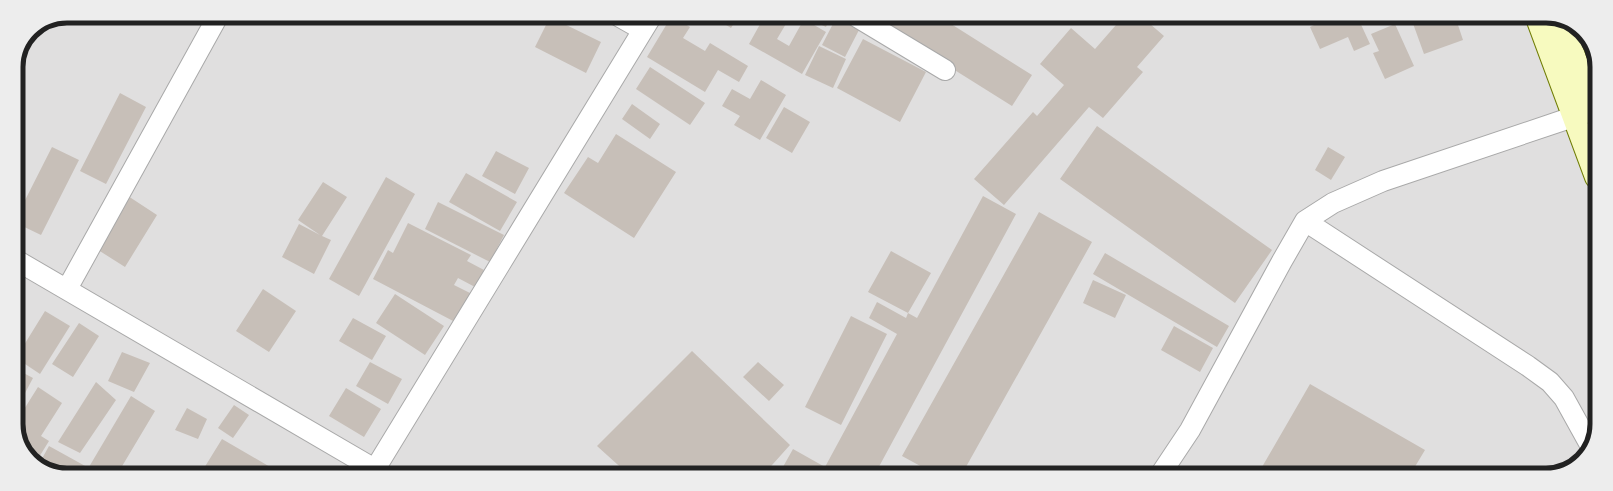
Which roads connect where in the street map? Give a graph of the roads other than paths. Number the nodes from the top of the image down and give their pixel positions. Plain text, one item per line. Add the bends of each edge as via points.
1 (214, 23) edge
2 (867, 23) edge
3 (1539, 23) edge
4 (647, 24) edge
5 (1563, 26) edge
6 (945, 70) dead end
7 (1590, 98) edge
8 (1573, 116) junction
9 (1590, 161) edge
10 (1305, 221) junction
11 (23, 264) edge
12 (67, 289) junction
13 (1587, 440) edge
14 (370, 468) edge
15 (379, 468) edge
16 (1164, 468) edge

1 - 12 street
2 - 6 street
3 - 8 main road
4 - 15 street
5 - 7 main road
8 - 9 main road
8 - 10 street via 1377,184 1333,203
10 - 13 street via 1550,382 1564,398
10 - 16 street via 1190,430
11 - 12 street
12 - 14 street

